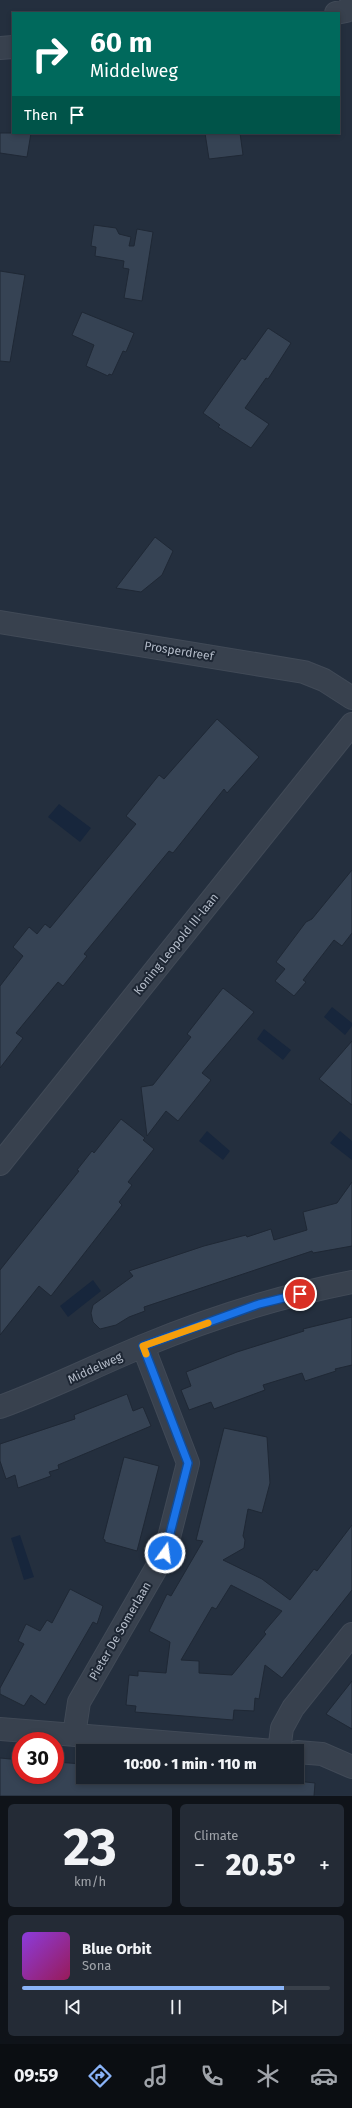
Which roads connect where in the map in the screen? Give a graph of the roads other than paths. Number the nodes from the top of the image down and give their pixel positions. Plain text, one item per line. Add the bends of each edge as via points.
1 (352, 4) edge
2 (340, 12) edge
3 (12, 47) edge
4 (0, 48) edge
5 (0, 622) edge
6 (352, 698) edge
7 (352, 724) edge
8 (0, 1164) edge
9 (352, 1282) edge
10 (143, 1346) junction
11 (0, 1407) edge
12 (352, 1634) edge
13 (0, 1729) edge
14 (74, 1735) junction
15 (186, 1744) edge
16 (280, 1744) edge
17 (304, 1753) edge
18 (352, 1767) edge

1 - 2 street via 346,11
3 - 4 street
5 - 6 street, Prosperdreef via 304,672 324,680
7 - 8 street, Koning Leopold III-laan
9 - 10 street, Middelweg via 259,1304
10 - 11 street, Middelweg via 48,1390
10 - 14 street, Pieter De Somerlaan via 188,1463 165,1553 80,1702
12 - 16 street via 293,1708 282,1728
13 - 14 street
14 - 15 street
17 - 18 street via 322,1754

